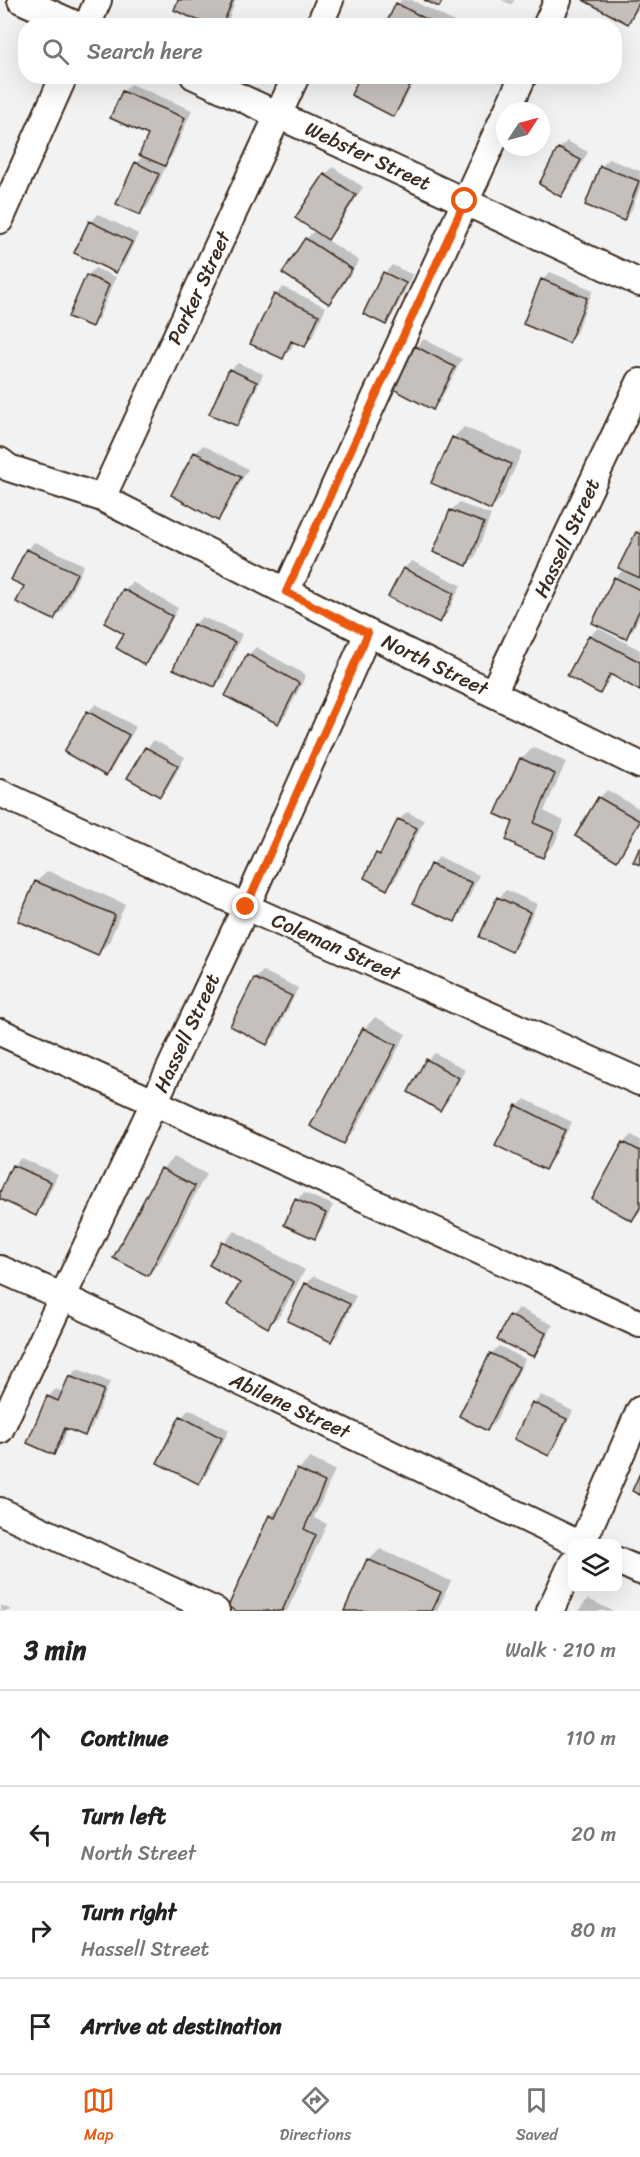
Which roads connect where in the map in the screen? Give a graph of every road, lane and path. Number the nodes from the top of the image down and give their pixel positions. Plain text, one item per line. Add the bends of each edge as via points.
1 (21, 0) edge
2 (98, 0) edge
3 (330, 0) edge
4 (558, 0) edge
5 (61, 18) edge
6 (90, 18) edge
7 (322, 18) edge
8 (550, 18) edge
9 (60, 84) edge
10 (212, 84) edge
11 (292, 84) edge
12 (519, 84) edge
13 (511, 102) edge
14 (279, 114) junction
15 (496, 134) edge
16 (465, 201) junction
17 (0, 220) edge
18 (640, 283) edge
19 (640, 382) edge
20 (0, 461) edge
21 (102, 498) junction
22 (286, 592) junction
23 (368, 633) junction
24 (493, 693) junction
25 (640, 765) edge
26 (0, 793) edge
27 (246, 907) junction
28 (0, 1032) edge
29 (640, 1082) edge
30 (154, 1103) junction
31 (0, 1269) edge
32 (63, 1297) junction
33 (640, 1324) edge
34 (640, 1410) edge
35 (0, 1430) edge
36 (0, 1511) edge
37 (571, 1539) edge
38 (583, 1539) edge
39 (622, 1563) edge
40 (640, 1571) edge
41 (568, 1574) edge
42 (216, 1611) edge
43 (550, 1611) edge

1 - 5 street
2 - 6 street
3 - 7 street
4 - 8 street
9 - 17 street
10 - 14 street, Webster Street
11 - 14 street, Parker Street
12 - 13 street
14 - 16 street, Webster Street
14 - 21 street, Parker Street
15 - 16 street
16 - 18 street, Webster Street
16 - 22 street
19 - 24 street, Hassell Street
20 - 21 street, North Street via 9,468
21 - 22 street, North Street
22 - 23 street, North Street
23 - 24 street, North Street
23 - 27 street, Hassell Street
24 - 25 street, North Street
26 - 27 street, Coleman Street
27 - 29 street, Coleman Street
27 - 30 street, Hassell Street
28 - 30 street
30 - 32 street, Hassell Street
30 - 33 street
31 - 32 street, Abilene Street
32 - 35 street, Hassell Street
32 - 37 street, Abilene Street
34 - 38 street
36 - 42 street
39 - 40 street
41 - 43 street

